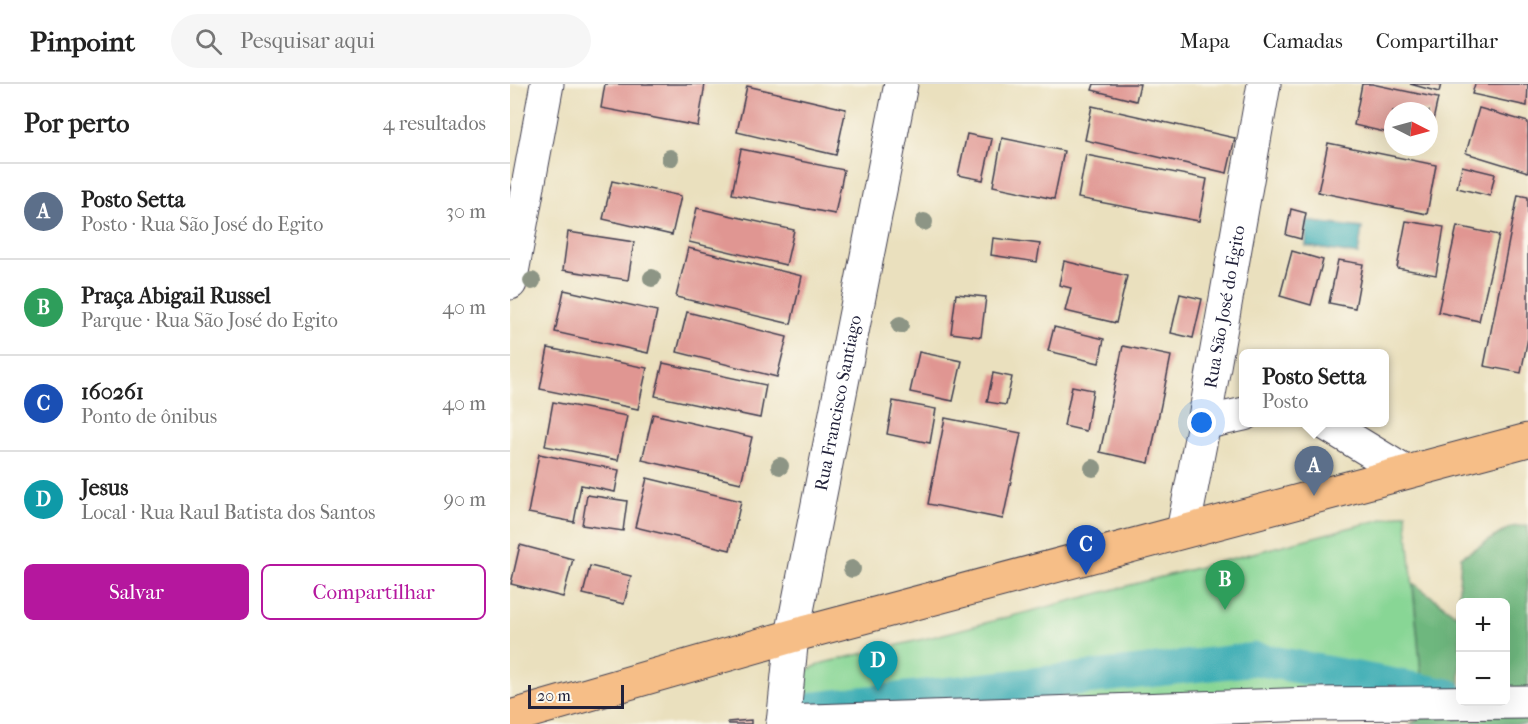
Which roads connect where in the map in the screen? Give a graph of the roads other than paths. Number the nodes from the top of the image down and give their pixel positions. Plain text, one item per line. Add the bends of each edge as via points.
1 (547, 84) edge
2 (901, 84) edge
3 (1264, 84) edge
4 (510, 283) edge
5 (1239, 415) edge
6 (1204, 423) junction
7 (1330, 427) edge
8 (1528, 440) edge
9 (1405, 472) junction
10 (1183, 531) junction
11 (792, 636) junction
12 (1528, 702) edge
13 (510, 717) edge
14 (783, 723) edge

1 - 4 street
2 - 11 street, Rua Francisco Santiago
3 - 6 street, Rua São José do Egito
5 - 6 street
6 - 10 street, Rua São José do Egito
7 - 9 street
8 - 9 main road
9 - 10 main road
10 - 11 main road
11 - 13 main road
11 - 14 street, Rua Francisco Santiago
12 - 14 street via 1302,704

